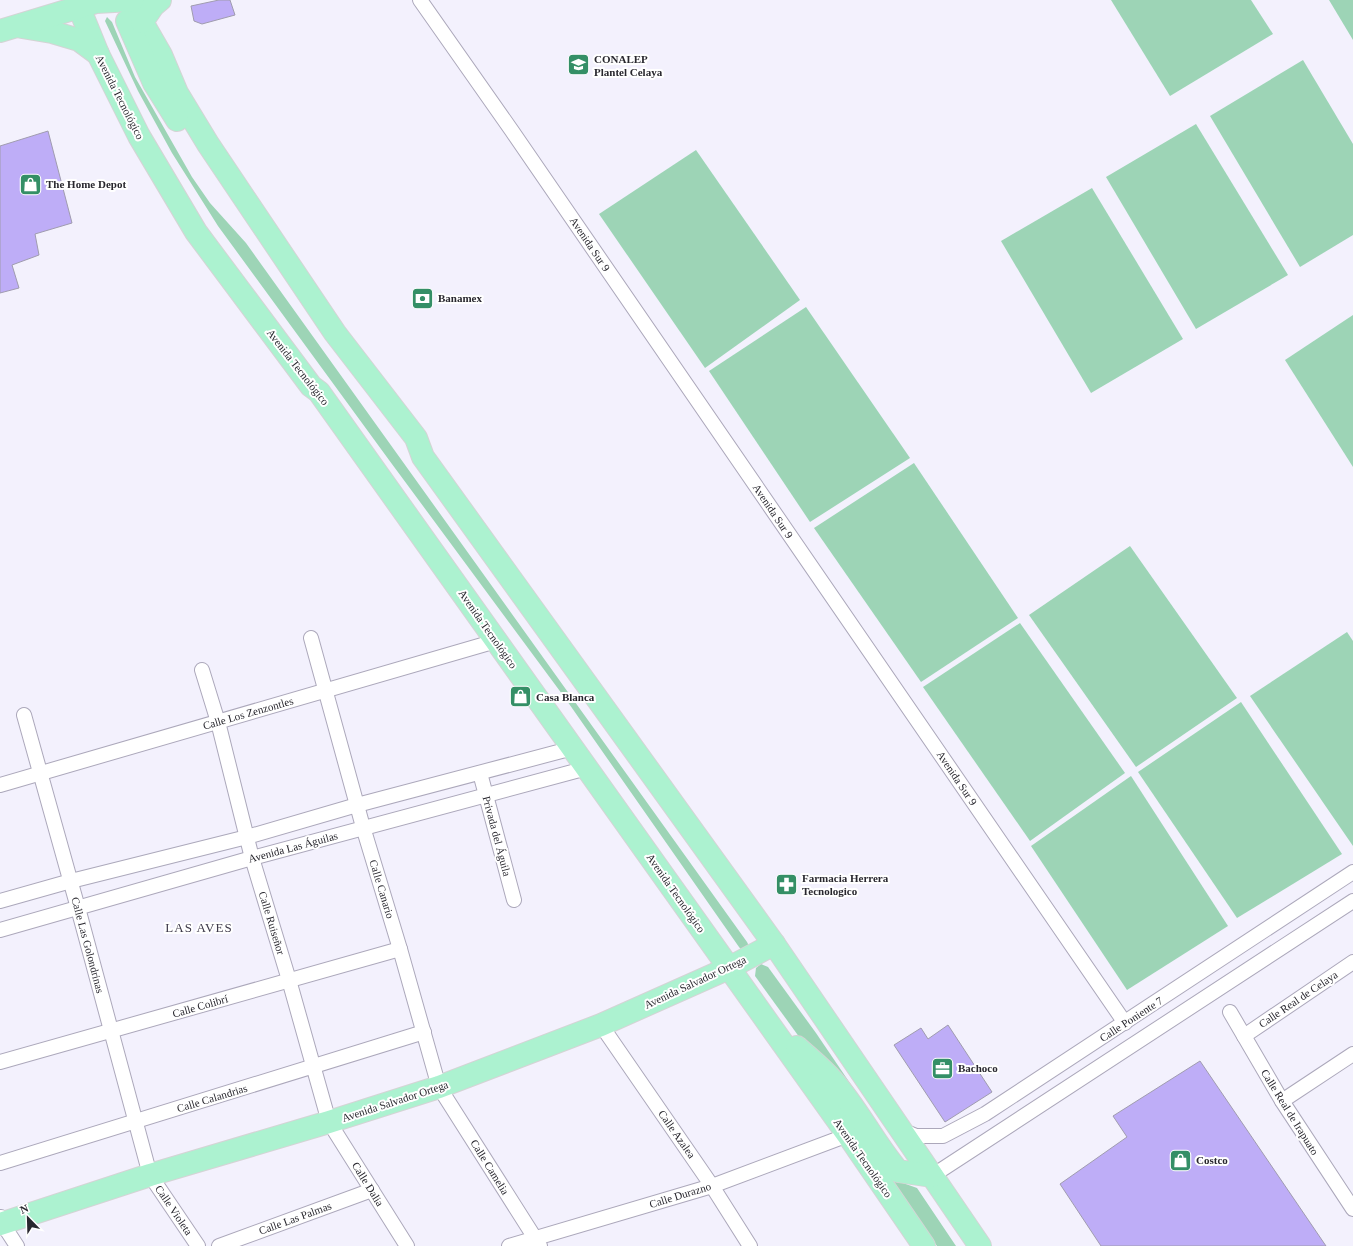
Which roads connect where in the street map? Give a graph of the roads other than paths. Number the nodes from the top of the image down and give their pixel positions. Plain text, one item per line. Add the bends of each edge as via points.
1 (160, 0) edge
2 (420, 0) edge
3 (77, 4) edge
4 (133, 9) edge
5 (97, 26) dead end
6 (7, 29) edge
7 (98, 54) junction
8 (319, 392) junction
9 (310, 638) dead end
10 (496, 641) junction
11 (202, 670) dead end
12 (326, 691) junction
13 (24, 715) dead end
14 (218, 722) junction
15 (573, 748) junction
16 (587, 768) junction
17 (480, 773) junction
18 (40, 774) junction
19 (0, 785) edge
20 (486, 794) junction
21 (357, 805) junction
22 (363, 827) junction
23 (247, 837) junction
24 (252, 858) junction
25 (1353, 872) edge
26 (71, 881) junction
27 (514, 900) dead end
28 (0, 901) edge
29 (1353, 901) edge
30 (78, 908) junction
31 (0, 930) edge
32 (774, 944) junction
33 (400, 949) junction
34 (1353, 962) edge
35 (729, 968) junction
36 (289, 980) junction
37 (1230, 1012) dead end
38 (765, 1018) junction
39 (1125, 1023) junction
40 (601, 1024) junction
41 (111, 1031) junction
42 (424, 1032) junction
43 (1244, 1036) junction
44 (1351, 1059) edge
45 (0, 1062) edge
46 (313, 1067) junction
47 (439, 1087) junction
48 (1282, 1101) junction
49 (136, 1121) junction
50 (329, 1122) junction
51 (900, 1130) junction
52 (848, 1135) junction
53 (0, 1163) edge
54 (150, 1175) junction
55 (932, 1176) junction
56 (712, 1186) junction
57 (372, 1190) junction
58 (1353, 1210) edge
59 (1, 1221) edge
60 (537, 1242) edge
61 (17, 1246) edge
62 (198, 1246) edge
63 (218, 1246) edge
64 (407, 1246) edge
65 (509, 1246) edge
66 (750, 1246) edge
67 (924, 1246) edge
68 (980, 1246) edge

1 - 4 main road via 153,6
2 - 39 street, Avenida Sur 9
3 - 4 main road via 96,2
3 - 6 main road
3 - 7 main road, Avenida Tecnológico
4 - 32 main road via 161,55 177,93 208,144 334,333 416,438 423,457
5 - 8 main road via 135,109 173,178
6 - 7 main road via 52,32 79,40
7 - 8 main road, Avenida Tecnológico via 139,136 196,232 311,386
8 - 10 main road, Avenida Tecnológico
9 - 12 street, Calle Canario
10 - 12 street, Calle Los Zenzontles
10 - 15 main road, Avenida Tecnológico
11 - 14 street, Calle Ruiseñor
12 - 14 street, Calle Los Zenzontles
12 - 21 street, Calle Canario
13 - 18 street, Calle Las Golondrinas
14 - 18 street, Calle Los Zenzontles
14 - 23 street, Calle Ruiseñor
15 - 16 main road, Avenida Tecnológico
15 - 17 street, Avenida Las Águilas
16 - 20 street, Avenida Las Águilas
16 - 35 main road, Avenida Tecnológico
17 - 20 street, Privada del Águila
17 - 21 street, Avenida Las Águilas
18 - 19 street, Calle Los Zenzontles
18 - 26 street, Calle Las Golondrinas
20 - 22 street, Avenida Las Águilas
20 - 27 street, Privada del Águila
21 - 22 street, Calle Canario
21 - 23 street, Avenida Las Águilas
22 - 24 street, Avenida Las Águilas
22 - 33 street, Calle Canario
23 - 24 street, Calle Ruiseñor
23 - 26 street, Avenida Las Águilas
24 - 30 street, Avenida Las Águilas
24 - 36 street, Calle Ruiseñor
25 - 39 street, Calle Poniente 7
26 - 28 street, Avenida Las Águilas
26 - 30 street, Calle Las Golondrinas
29 - 55 street, Calle Poniente 7
30 - 31 street, Avenida Las Águilas
30 - 41 street, Calle Las Golondrinas
32 - 35 main road, Avenida Salvador Ortega
32 - 51 main road
33 - 36 street, Calle Colibrí
33 - 42 street, Calle Canario
34 - 43 street, Calle Real de Celaya
35 - 38 main road, Avenida Tecnológico
35 - 40 main road, Avenida Salvador Ortega
36 - 41 street, Calle Colibrí
36 - 46 street, Calle Ruiseñor
37 - 43 street, Calle Real de Irapuato
38 - 52 main road, Avenida Tecnológico
38 - 55 main road via 833,1081 898,1171
39 - 51 street, Calle Poniente 7 via 985,1114 943,1136 916,1136
40 - 47 main road, Avenida Salvador Ortega
40 - 56 street, Calle Azalea
41 - 45 street, Calle Colibrí
41 - 49 street, Calle Las Golondrinas
42 - 46 street, Calle Calandrias
42 - 47 street, Calle Canario
43 - 48 street, Calle Real de Irapuato
44 - 48 street
46 - 49 street, Calle Calandrias
46 - 50 street, Calle Ruiseñor
47 - 50 main road, Avenida Salvador Ortega
47 - 60 street, Calle Camelia
48 - 58 street, Calle Real de Irapuato
49 - 53 street, Calle Calandrias
49 - 54 street, Calle Las Golondrinas
50 - 54 main road, Avenida Salvador Ortega
50 - 57 street, Calle Dalia
51 - 55 main road
52 - 56 street, Calle Durazno
52 - 67 main road, Avenida Tecnológico
54 - 59 main road, Avenida Salvador Ortega
54 - 62 street, Calle Violeta
55 - 68 main road
56 - 60 street, Calle Durazno
56 - 66 street, Calle Azalea
57 - 63 street, Calle Las Palmas
57 - 64 street, Calle Dalia
59 - 61 street
60 - 65 street, Calle Durazno

